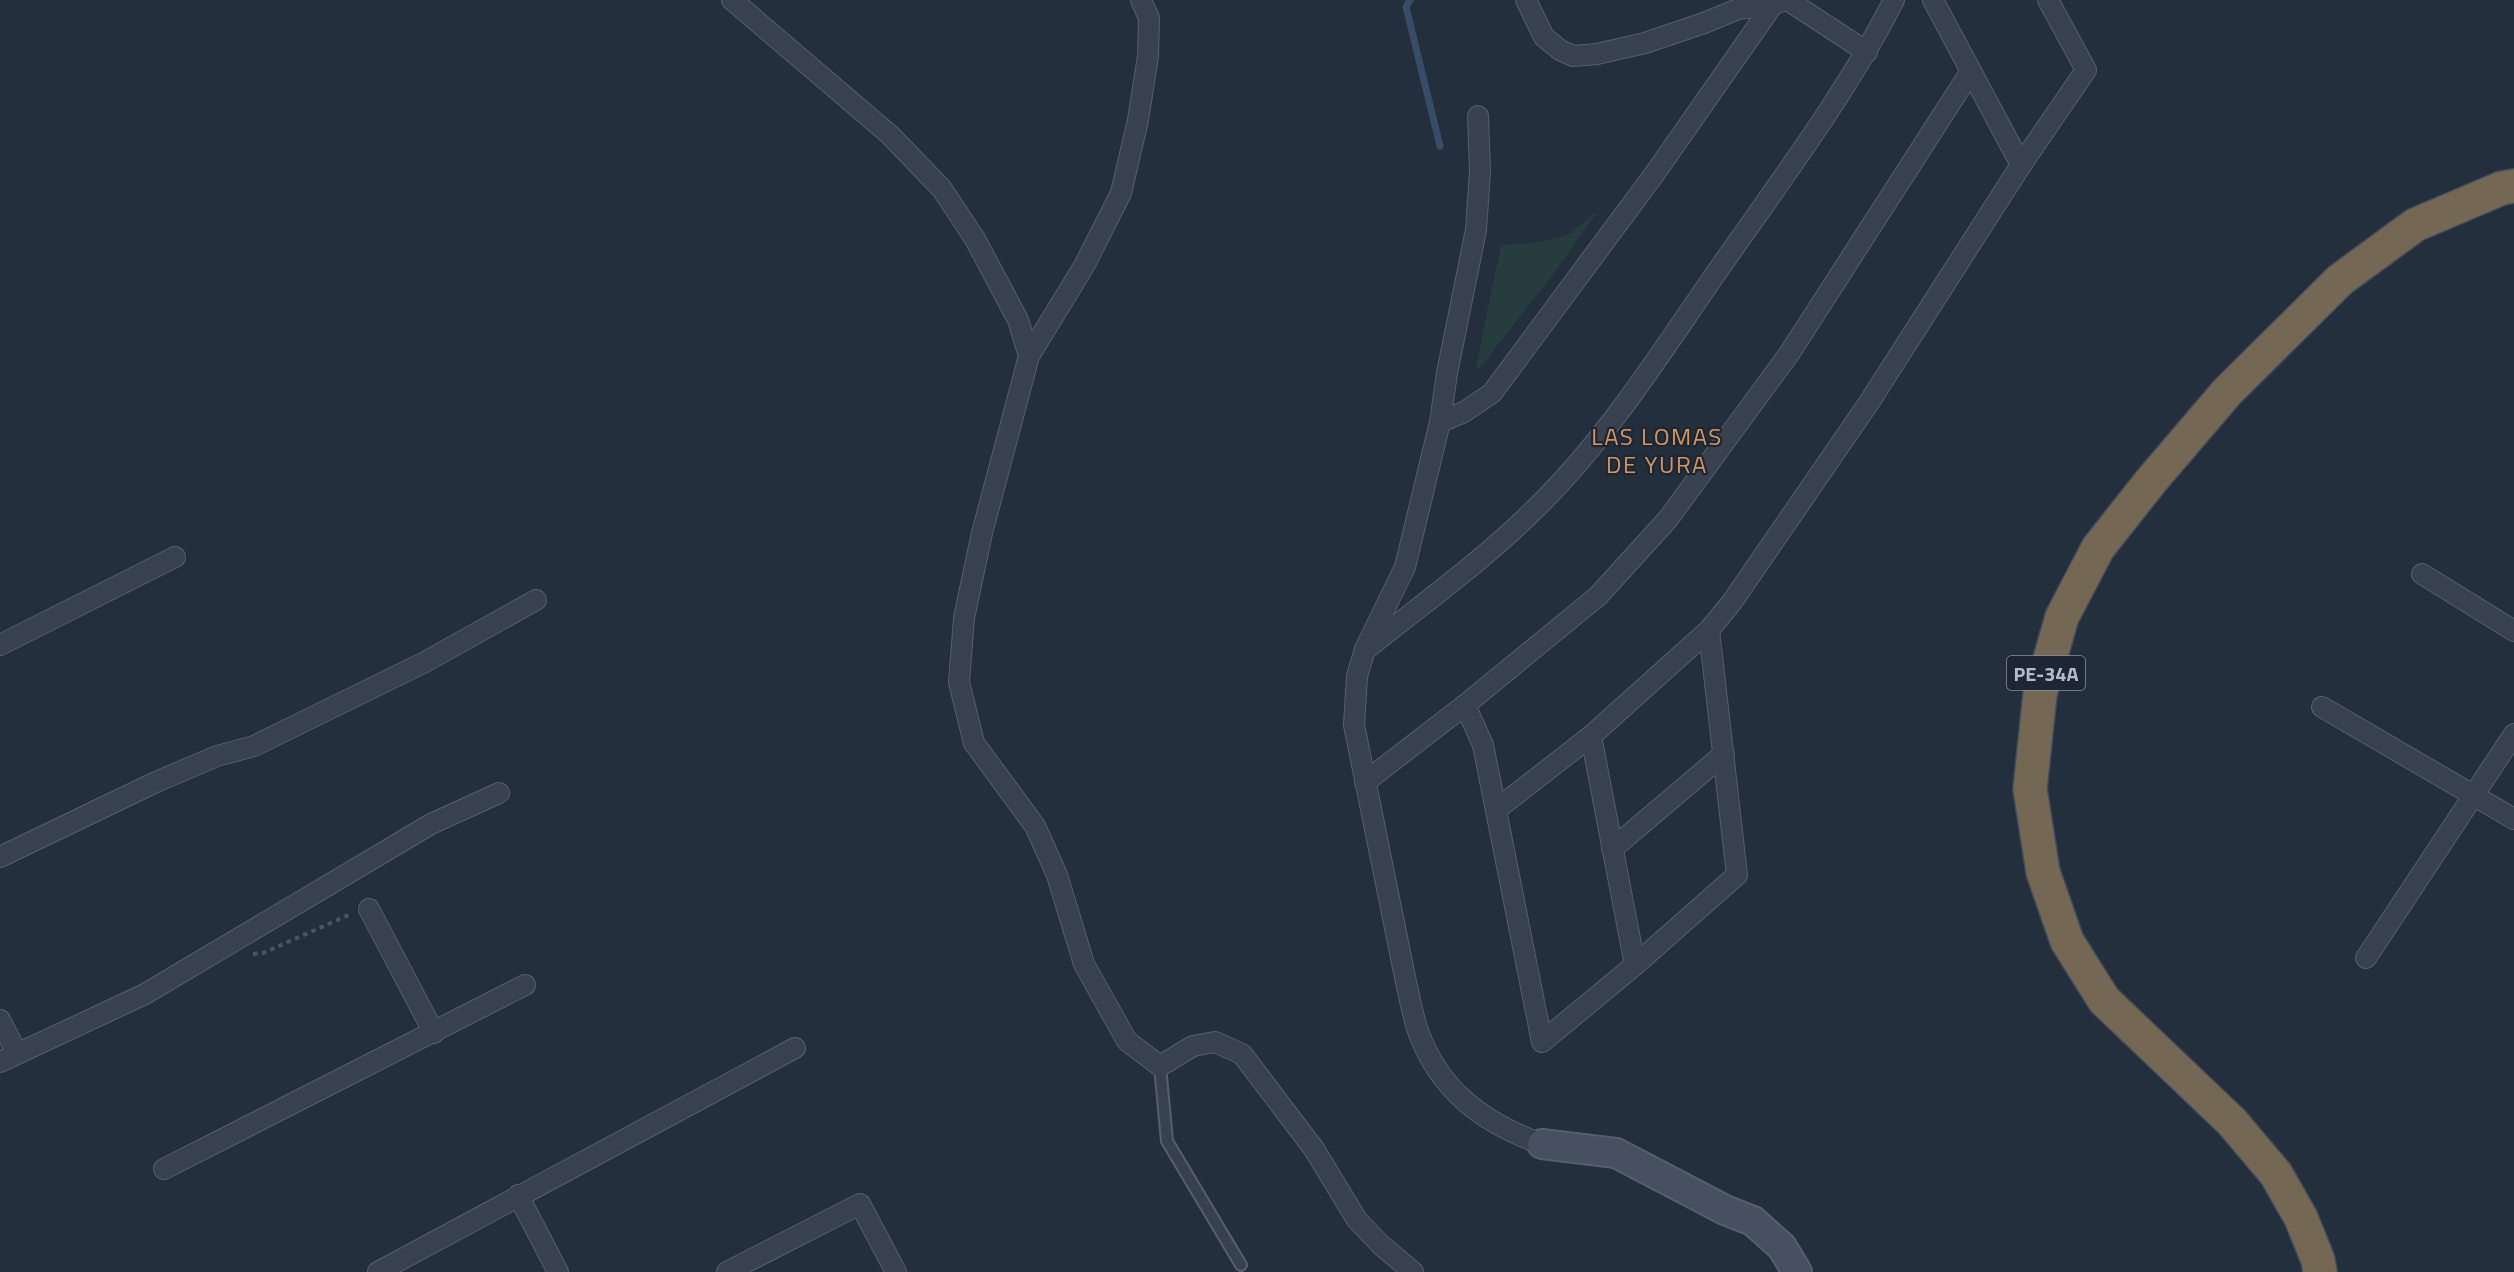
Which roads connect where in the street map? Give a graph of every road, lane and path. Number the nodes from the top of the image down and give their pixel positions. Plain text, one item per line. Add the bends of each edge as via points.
1 (732, 0) edge
2 (1141, 0) edge
3 (1526, 0) edge
4 (1894, 0) edge
5 (1933, 0) edge
6 (2048, 0) edge
7 (1774, 2) edge
8 (1867, 52) junction
9 (1971, 71) junction
10 (1478, 116) dead end
11 (2020, 165) junction
12 (2514, 186) edge
13 (1029, 356) junction
14 (1440, 422) junction
15 (175, 557) dead end
16 (2422, 574) dead end
17 (536, 600) dead end
18 (1709, 630) junction
19 (2514, 631) edge
20 (0, 645) edge
21 (1365, 649) junction
22 (1466, 705) junction
23 (2322, 707) dead end
24 (2514, 734) edge
25 (1591, 736) junction
26 (1724, 754) junction
27 (1365, 782) junction
28 (499, 793) dead end
29 (2474, 795) junction
30 (1497, 809) junction
31 (2514, 819) edge
32 (1612, 849) junction
33 (0, 857) edge
34 (369, 909) joint
35 (226, 947) junction
36 (2366, 958) dead end
37 (1635, 965) junction
38 (525, 985) dead end
39 (0, 1020) edge
40 (434, 1033) junction
41 (795, 1048) dead end
42 (9, 1057) edge
43 (1160, 1066) junction
44 (1542, 1144) joint
45 (164, 1169) dead end
46 (518, 1195) junction
47 (1781, 1259) edge
48 (1241, 1265) dead end
49 (378, 1272) edge
50 (558, 1272) edge
51 (727, 1272) edge
52 (896, 1272) edge
53 (1413, 1272) edge
54 (1797, 1272) edge
55 (2320, 1272) edge

1 - 13 street via 890,135 942,189 1005,293
2 - 13 street via 1149,18 1148,56 1138,120 1120,193 1084,266
3 - 7 street via 1544,37 1573,56 1645,42 1737,9
4 - 8 street
5 - 9 street
6 - 11 street via 2086,70
7 - 8 street via 1789,2
7 - 14 street via 1653,176 1492,393
8 - 21 street via 1622,409 1583,458 1536,508
9 - 11 street
9 - 22 street via 1789,354 1668,519 1598,596
10 - 14 street via 1476,230
11 - 18 street via 1868,404 1764,558
12 - 55 highway, PE-34A via 2415,225 2340,280 2227,392 2098,548 2062,617 2040,694 2030,789 2043,872 2067,941 2104,1000 2232,1122 2276,1174 2301,1218
13 - 43 street via 982,533 964,618 959,682 974,743 1035,826 1057,875 1084,964 1127,1041
14 - 21 street via 1405,567
15 - 20 street
16 - 19 street
17 - 33 street via 425,663 254,746 217,756 156,782
18 - 25 street
18 - 26 street
21 - 27 street via 1357,676 1354,725
22 - 27 street
22 - 30 street via 1483,745
23 - 29 street
24 - 29 street
25 - 30 street
25 - 32 street
26 - 32 street
26 - 37 street via 1737,875
27 - 44 street via 1410,997 1427,1051 1455,1093 1482,1115 1508,1132
28 - 35 street via 431,824
29 - 31 street
29 - 36 street
30 - 37 street via 1542,1042
32 - 37 street
34 - 35 path via 262,952 250,955
34 - 40 street
35 - 42 street via 145,994
38 - 40 street
39 - 42 street
40 - 45 street
41 - 46 street
43 - 48 lane via 1167,1142
43 - 53 street via 1193,1046 1215,1042 1242,1054 1314,1149 1357,1220
44 - 47 street via 1616,1153 1753,1221
46 - 49 street
46 - 50 street
47 - 54 street
51 - 52 street via 860,1204

